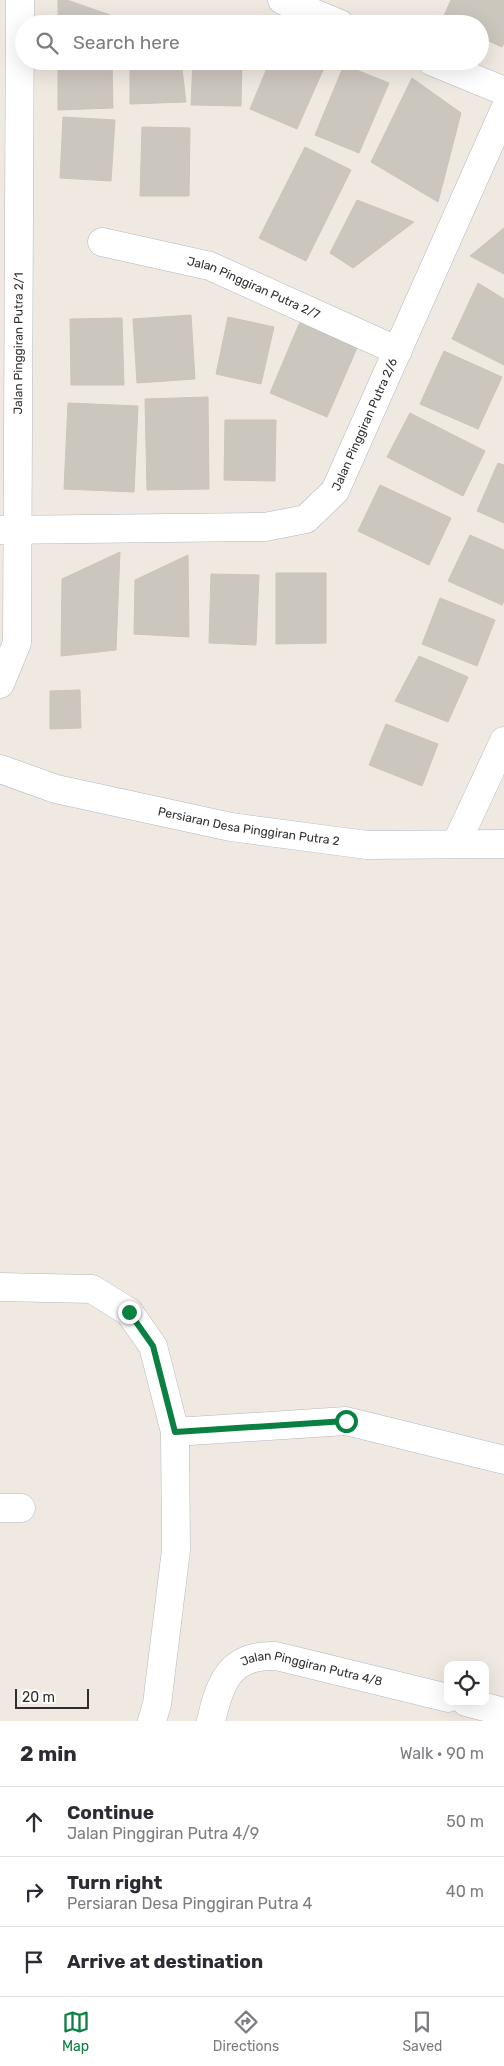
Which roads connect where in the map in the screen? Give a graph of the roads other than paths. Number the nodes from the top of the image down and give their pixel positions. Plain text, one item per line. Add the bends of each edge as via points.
1 (20, 0) edge
2 (282, 0) edge
3 (19, 15) edge
4 (318, 15) edge
5 (17, 70) edge
6 (453, 70) edge
7 (504, 91) edge
8 (504, 111) edge
9 (10, 229) edge
10 (102, 242) dead end
11 (398, 351) junction
12 (9, 530) edge
13 (0, 684) edge
14 (504, 741) edge
15 (0, 769) edge
16 (456, 844) junction
17 (504, 844) edge
18 (0, 1287) edge
19 (175, 1432) junction
20 (504, 1460) edge
21 (444, 1697) edge
22 (481, 1706) edge
23 (504, 1712) edge
24 (152, 1721) edge
25 (211, 1721) edge

1 - 3 street, Jalan Pinggiran Putra 2/1
2 - 4 street
5 - 9 street, Jalan Pinggiran Putra 2/1
6 - 7 street
8 - 11 street, Jalan Pinggiran Putra 2/6
9 - 12 street, Jalan Pinggiran Putra 2/1
10 - 11 street, Jalan Pinggiran Putra 2/7 via 210,266
11 - 12 street, Jalan Pinggiran Putra 2/6 via 335,491 306,519 265,527
12 - 13 street, Jalan Pinggiran Putra 2/1 via 17,643
14 - 16 street
15 - 16 street, Persiaran Desa Pinggiran Putra 2 via 56,789 231,827 367,845
16 - 17 street, Persiaran Desa Pinggiran Putra 2
18 - 19 street via 92,1289 129,1312 153,1346
19 - 20 street via 346,1421
19 - 24 street via 176,1550 158,1704
21 - 25 street, Jalan Pinggiran Putra 4/8 via 276,1656 259,1655 229,1673 219,1688
22 - 23 street

